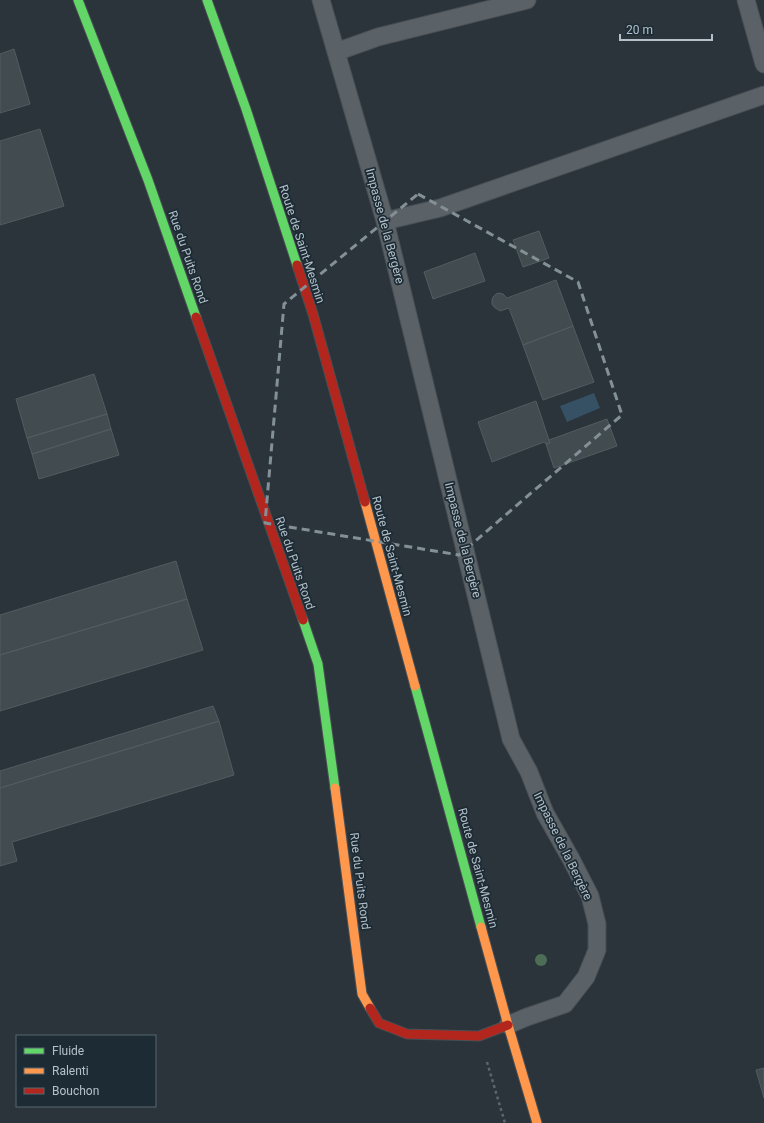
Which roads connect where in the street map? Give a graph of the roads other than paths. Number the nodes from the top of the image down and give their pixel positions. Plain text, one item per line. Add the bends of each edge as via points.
1 (78, 0) edge
2 (207, 0) edge
3 (321, 0) edge
4 (526, 0) edge
5 (746, 0) edge
6 (336, 52) junction
7 (764, 64) edge
8 (764, 95) edge
9 (385, 221) junction
10 (508, 1025) junction
11 (537, 1123) edge

1 - 10 street, Rue du Puits Rond via 148,180 318,664 362,994 379,1023 407,1034 479,1036
2 - 10 street, Route de Saint-Mesmin via 246,109 313,314
3 - 6 lane, Impasse de la Bergère
4 - 6 lane via 378,37
5 - 7 lane
6 - 9 lane, Impasse de la Bergère
8 - 9 lane via 440,208
9 - 10 lane, Impasse de la Bergère via 511,738 529,772 545,813 590,896 597,924 597,950 586,977 565,1004
10 - 11 street, Route de Saint-Mesmin

